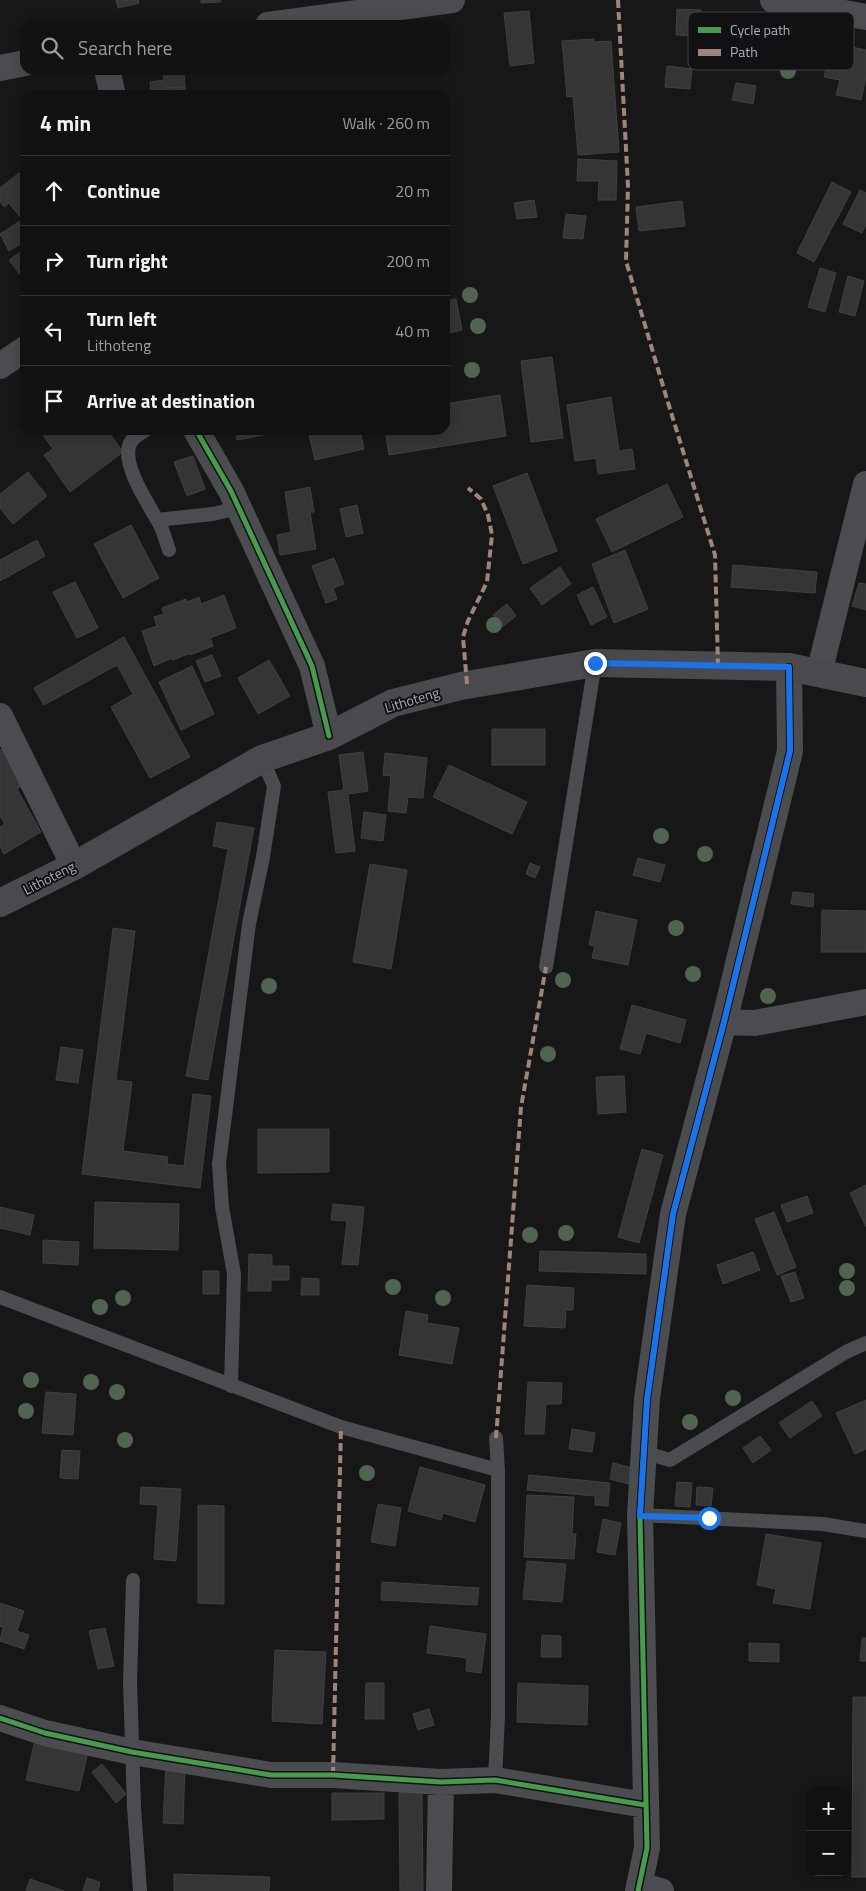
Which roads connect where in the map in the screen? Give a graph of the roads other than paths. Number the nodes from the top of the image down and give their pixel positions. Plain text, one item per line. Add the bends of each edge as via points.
1 (452, 0) edge
2 (773, 0) edge
3 (839, 12) edge
4 (305, 20) edge
5 (20, 63) edge
6 (0, 68) edge
7 (109, 75) edge
8 (112, 90) edge
9 (20, 352) edge
10 (0, 366) edge
11 (138, 435) edge
12 (199, 435) edge
13 (866, 484) edge
14 (238, 508) junction
15 (157, 520) junction
16 (169, 550) dead end
17 (595, 663) junction
18 (789, 667) junction
19 (819, 673) junction
20 (866, 683) edge
21 (0, 716) edge
22 (329, 736) junction
23 (262, 759) junction
24 (74, 866) junction
25 (0, 903) edge
26 (546, 967) dead end
27 (866, 1002) edge
28 (724, 1022) junction
29 (0, 1298) edge
30 (866, 1343) edge
31 (231, 1386) junction
32 (496, 1438) dead end
33 (643, 1452) junction
34 (498, 1470) junction
35 (640, 1516) junction
36 (866, 1531) edge
37 (133, 1580) dead end
38 (0, 1718) edge
39 (132, 1752) junction
40 (495, 1780) junction
41 (441, 1782) junction
42 (645, 1804) junction
43 (646, 1889) edge
44 (140, 1891) edge
45 (439, 1891) edge

1 - 4 street
2 - 3 street
5 - 6 street
7 - 8 street
9 - 10 street
11 - 15 lane via 129,446 130,464
12 - 14 street
13 - 19 street
14 - 15 lane
14 - 22 street via 312,666
15 - 16 lane
17 - 18 main road, Lithoteng
17 - 22 main road, Lithoteng via 467,684 393,703
17 - 26 lane
18 - 19 main road, Lithoteng
18 - 28 street via 790,751
19 - 20 main road, Lithoteng
21 - 24 street
22 - 23 main road, Lithoteng
23 - 24 main road, Lithoteng
23 - 31 lane via 274,786 250,924 219,1164 222,1207 234,1274
24 - 25 main road, Lithoteng
27 - 28 street via 755,1022
28 - 33 street via 673,1214 647,1400
29 - 31 lane
30 - 33 lane via 846,1352 670,1460
31 - 34 lane via 341,1427
32 - 34 lane
33 - 35 street
34 - 40 lane
35 - 36 lane via 822,1524
35 - 42 street
37 - 39 lane
38 - 39 street via 45,1733
39 - 41 street via 270,1775 333,1775
39 - 44 lane
40 - 41 street
40 - 42 street
41 - 45 street
42 - 43 street

